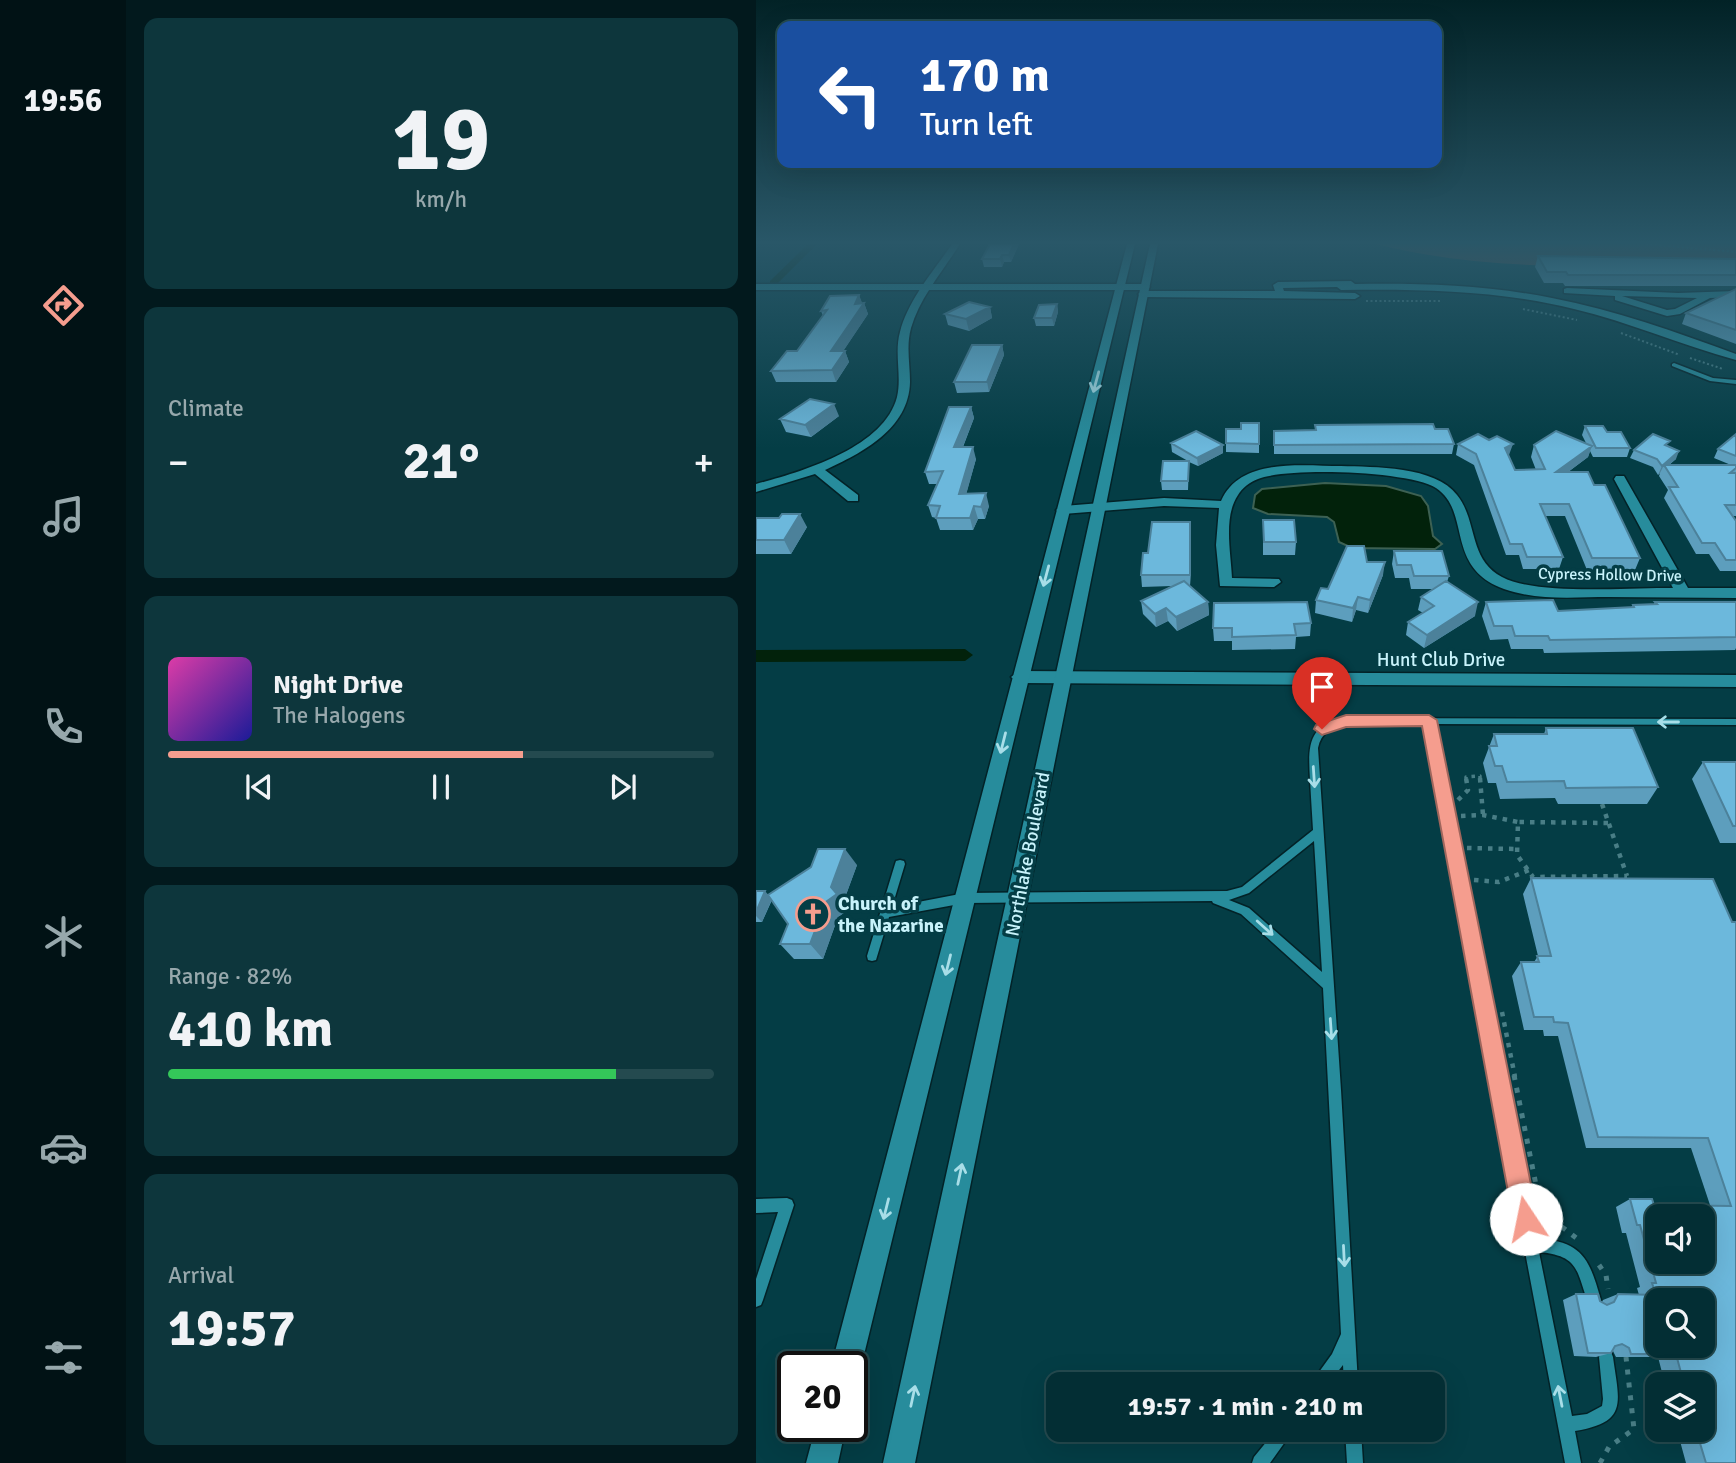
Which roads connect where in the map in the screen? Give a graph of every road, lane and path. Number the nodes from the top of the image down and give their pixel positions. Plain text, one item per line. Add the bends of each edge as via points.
1 (913, 312) edge
2 (1114, 312) edge
3 (1139, 312) edge
4 (1538, 312) edge
5 (1569, 312) edge
6 (1597, 312) edge
7 (1585, 322) dead end
8 (1620, 333) dead end
9 (1736, 357) edge
10 (1674, 365) dead end
11 (1732, 368) edge
12 (1736, 382) edge
13 (816, 469) junction
14 (1620, 479) dead end
15 (756, 488) edge
16 (853, 498) dead end
17 (1098, 508) junction
18 (1225, 509) junction
19 (1063, 510) junction
20 (1274, 582) dead end
21 (1683, 593) junction
22 (1736, 593) edge
23 (1019, 677) junction
24 (1062, 678) junction
25 (1736, 681) edge
26 (1429, 720) junction
27 (1736, 722) edge
28 (1602, 804) edge
29 (1483, 815) junction
30 (1460, 816) junction
31 (1518, 822) junction
32 (1608, 823) junction
33 (1462, 827) dead end
34 (1318, 832) junction
35 (1465, 837) dead end
36 (1467, 848) junction
37 (1517, 849) junction
38 (1469, 859) dead end
39 (900, 864) dead end
40 (1471, 869) dead end
41 (1529, 870) junction
42 (1627, 876) junction
43 (1474, 880) junction
44 (1630, 885) edge
45 (1476, 893) dead end
46 (1205, 897) junction
47 (965, 898) junction
48 (1018, 898) junction
49 (886, 913) junction
50 (872, 956) dead end
51 (1328, 985) junction
52 (1499, 1000) dead end
53 (756, 1206) edge
54 (1531, 1244) junction
55 (1587, 1249) dead end
56 (1594, 1258) dead end
57 (756, 1300) edge
58 (1594, 1300) edge
59 (1610, 1300) edge
60 (1348, 1331) junction
61 (850, 1351) edge
62 (1606, 1357) edge
63 (1328, 1372) edge
64 (1350, 1372) edge
65 (1566, 1425) junction
66 (827, 1442) edge
67 (1276, 1442) edge
68 (1354, 1442) edge
69 (822, 1463) edge
70 (899, 1463) edge
71 (1260, 1463) edge
72 (1355, 1463) edge
73 (1573, 1463) edge

1 - 13 street via 905,332 903,394 896,413 864,444
2 -> 19 street
3 - 17 street, Northlake Boulevard
4 - 7 path
5 - 11 street via 1655,335
6 - 9 street
8 - 11 path
10 - 12 lane via 1712,380
13 - 15 street
13 - 16 street
14 - 21 street
17 - 18 street via 1130,512
17 - 19 street
17 - 24 street, Northlake Boulevard
18 - 20 street via 1224,583
18 - 21 street, Cypress Hollow Drive via 1235,485 1263,473 1408,473 1448,491 1471,557 1497,580 1534,592
19 -> 23 street
21 - 22 street, Cypress Hollow Drive
23 - 24 street, Hunt Club Drive
23 -> 47 street
24 - 25 street, Hunt Club Drive
24 - 48 street, Northlake Boulevard
27 -> 26 lane
26 -> 34 lane via 1346,721 1322,729 1313,743
26 - 54 lane
28 - 32 path
29 - 30 path
29 - 30 path via 1480,776 1466,778 1468,790 1458,800
29 - 31 path
30 - 33 path
31 - 32 path
31 - 37 path
32 - 42 path
34 - 46 lane via 1245,890
34 - 51 lane
35 - 36 path
36 - 37 path
36 - 38 path
37 - 41 path
39 - 49 lane
40 - 43 path
41 - 42 path via 1534,877
41 - 43 path via 1499,882
42 - 44 path
43 - 45 path
46 - 48 lane
46 -> 51 lane via 1245,911
47 - 48 lane
47 - 49 lane
47 -> 61 street
70 -> 48 street, Northlake Boulevard
49 - 50 lane
51 -> 60 lane
52 - 55 path via 1542,1214
53 - 57 lane via 787,1205
54 - 58 lane via 1567,1249 1579,1258
65 -> 54 lane
56 - 59 path via 1606,1275
60 - 63 lane
60 - 64 lane
62 - 65 lane via 1608,1411
65 - 73 lane
66 - 69 street
67 - 71 lane
68 - 72 lane

